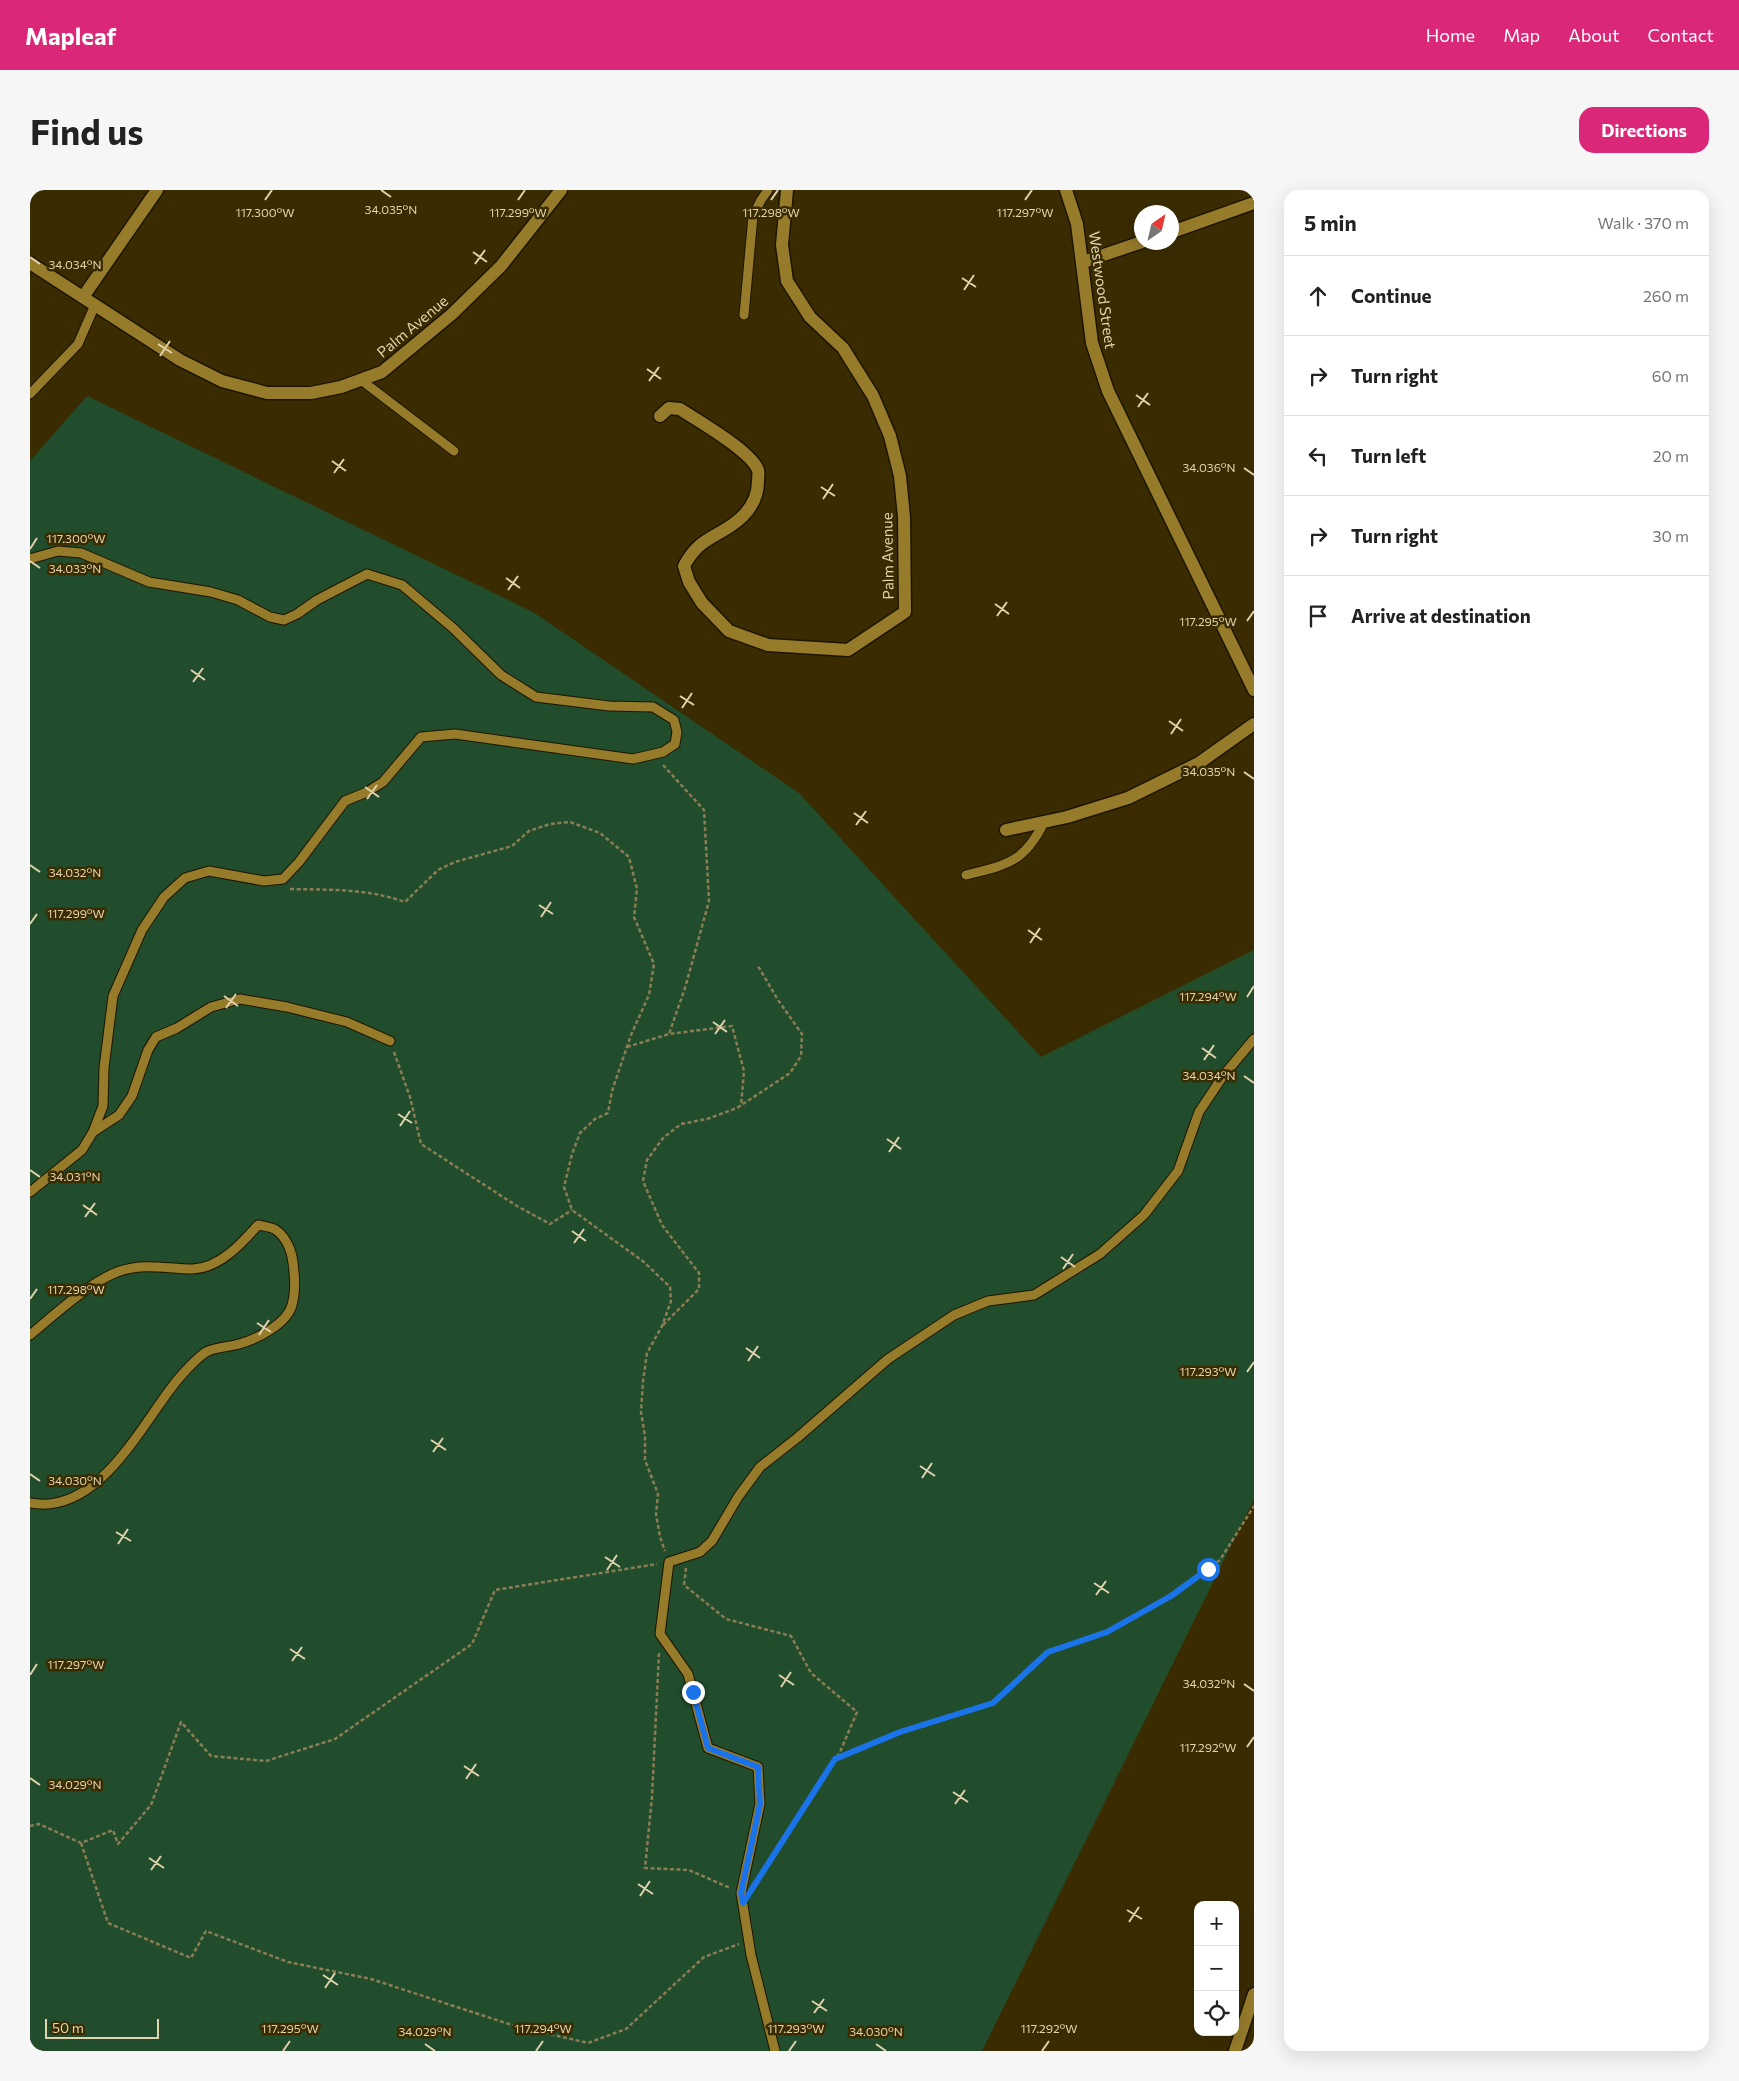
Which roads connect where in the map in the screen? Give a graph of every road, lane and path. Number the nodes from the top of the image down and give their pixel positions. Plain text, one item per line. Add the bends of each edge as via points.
1 (157, 190) edge
2 (561, 190) edge
3 (768, 190) edge
4 (787, 190) edge
5 (1066, 190) edge
6 (1254, 203) edge
7 (1179, 230) edge
8 (1134, 245) edge
9 (30, 262) edge
10 (1083, 262) junction
11 (83, 297) junction
12 (95, 306) junction
13 (744, 315) dead end
14 (361, 380) junction
15 (30, 394) edge
16 (660, 416) dead end
17 (454, 451) dead end
18 (30, 559) edge
19 (1254, 690) edge
20 (1254, 724) edge
21 (654, 754) junction
22 (1044, 822) junction
23 (1006, 830) dead end
24 (966, 875) dead end
25 (289, 889) dead end
26 (758, 966) dead end
27 (669, 1034) junction
28 (1254, 1039) edge
29 (390, 1041) joint
30 (627, 1047) junction
31 (740, 1106) junction
32 (93, 1132) junction
33 (30, 1192) edge
34 (572, 1210) junction
35 (662, 1326) junction
36 (30, 1335) edge
37 (30, 1503) edge
38 (1254, 1506) edge
39 (687, 1556) junction
40 (669, 1562) junction
41 (660, 1634) junction
42 (835, 1759) junction
43 (30, 1826) edge
44 (81, 1843) junction
45 (741, 1893) junction
46 (743, 1903) junction
47 (749, 1940) junction
48 (1254, 1994) edge
49 (775, 2051) edge
50 (1234, 2051) edge

1 - 11 street
2 - 14 street, Palm Avenue via 501,266 452,314 382,372
3 - 13 lane via 753,216
4 - 16 street, Palm Avenue via 782,245 786,281 810,317 843,348 873,396 890,436 900,476 904,517 905,612 848,650 768,645 729,631 702,603 689,582 684,566 692,551 750,510 758,492 758,470 746,454 680,409 669,408
5 - 10 street, Westwood Street via 1077,224
6 - 7 street
8 - 10 street
9 - 11 street, Palm Avenue
10 - 19 street, Westwood Street via 1092,343 1108,391
11 - 12 street, Palm Avenue
12 - 14 street, Palm Avenue via 180,360 222,381 267,393 311,393
12 - 15 lane via 78,344
14 - 17 lane
18 - 21 lane via 58,551 81,553 149,582 211,592 284,620 367,574 402,585 501,675 536,698 653,707 674,720 677,732 674,744
20 - 22 street via 1199,763 1128,798
21 - 27 path via 704,810 709,901
21 - 32 lane via 633,759 455,734 421,737 383,782 344,801 283,879 264,881 209,871 185,878 164,897 142,930 113,996 103,1106
22 - 23 street
22 - 24 lane via 1031,846 1016,859 993,869
25 - 30 path via 358,890 405,902 438,870 512,846 529,831 570,822 600,833 629,857 637,889 634,917 654,964 648,995
26 - 31 path via 802,1034 801,1056 790,1073
27 - 30 path
27 - 31 path via 732,1026 744,1071
28 - 39 lane via 1199,1112 1178,1171 1137,1221 1100,1254 1034,1295 988,1300 954,1315 888,1359 760,1467 712,1540 700,1552
29 - 32 lane via 347,1022 287,1007 240,999 211,1007 156,1037 148,1050 132,1096 119,1115
29 - 34 path via 410,1097 421,1144 550,1224
30 - 34 path via 608,1113 595,1119 580,1133 572,1154 564,1187
31 - 35 path via 681,1124 663,1138 647,1160 643,1181 652,1205 662,1225 699,1273 699,1289
32 - 33 lane via 82,1150
34 - 35 path via 644,1262 670,1287 671,1301
35 - 40 path via 647,1353 641,1412 645,1460 658,1494 656,1514
36 - 37 lane via 92,1287 117,1272 149,1266 195,1269 219,1261 241,1245 258,1225 276,1230 291,1250 295,1280 292,1306 278,1325 240,1344 207,1352 179,1378 136,1440 107,1473 68,1501
38 - 42 path via 1220,1560 1171,1596 1107,1632 1048,1652 993,1703 900,1732
39 - 40 lane
39 - 42 path via 684,1586 726,1619 791,1636 811,1673 857,1712
40 - 41 lane
40 - 44 path via 495,1590 472,1644 335,1739 266,1761 211,1756 181,1722 151,1805 118,1844 113,1830
41 - 45 lane via 688,1674 708,1748 758,1767 760,1804
41 - 45 path via 652,1797 644,1868 689,1870
42 - 46 path
43 - 44 path via 39,1824
44 - 47 path via 108,1923 191,1958 206,1931 288,1962 371,1979 516,2026 588,2044 626,2029 704,1957
45 - 46 lane
46 - 47 lane
47 - 49 lane
48 - 50 street

